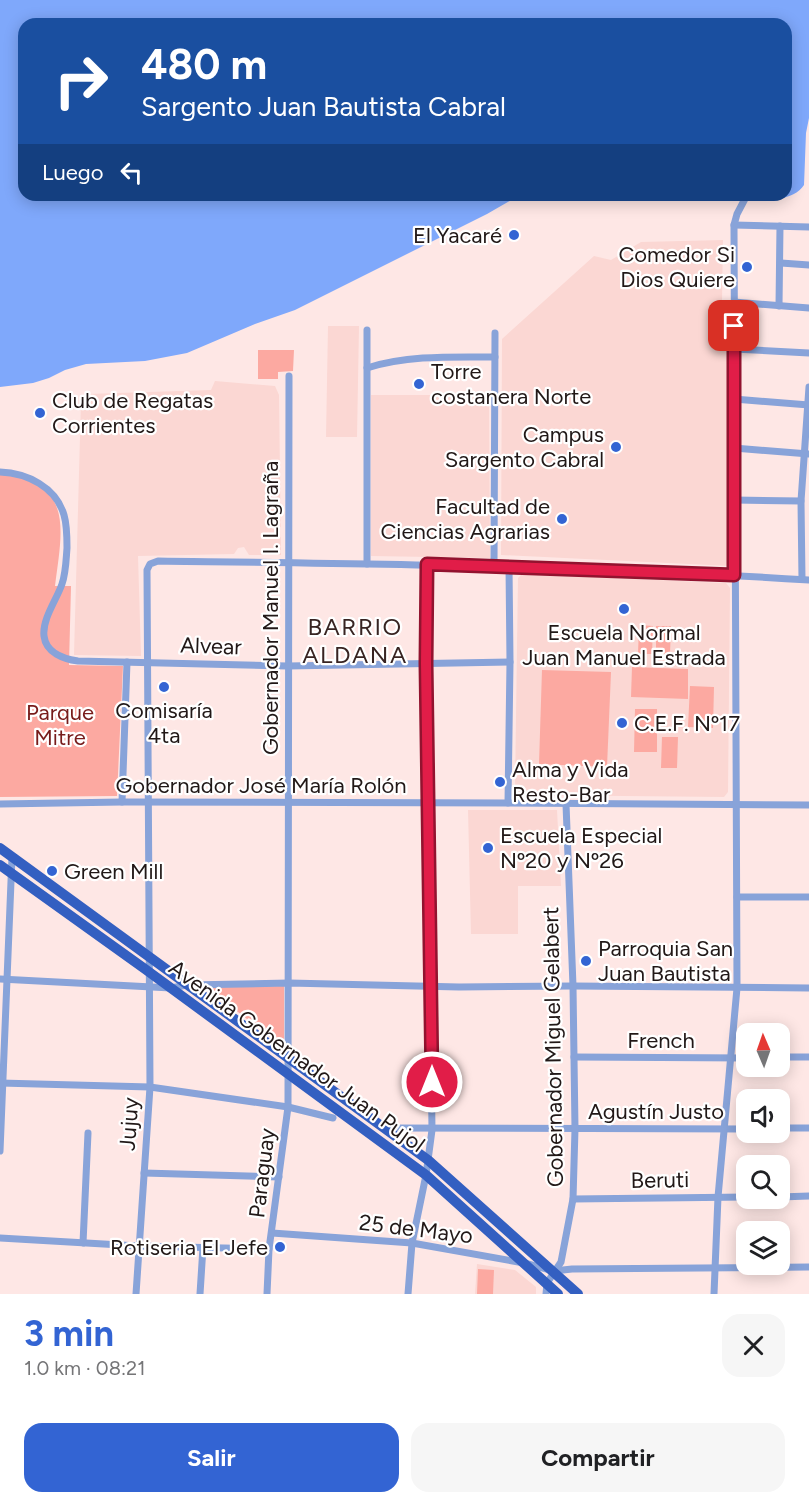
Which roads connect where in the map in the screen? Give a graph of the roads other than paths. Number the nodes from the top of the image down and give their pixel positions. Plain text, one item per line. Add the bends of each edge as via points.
1 (744, 201) edge
2 (734, 225) junction
3 (780, 226) junction
4 (809, 227) edge
5 (781, 263) junction
6 (809, 265) edge
7 (734, 302) junction
8 (779, 306) junction
9 (809, 308) edge
10 (367, 330) dead end
11 (495, 333) dead end
12 (734, 349) junction
13 (809, 353) edge
14 (495, 357) junction
15 (367, 368) junction
16 (289, 376) dead end
17 (809, 387) edge
18 (734, 399) junction
19 (808, 405) edge
20 (734, 448) junction
21 (807, 454) edge
22 (0, 472) edge
23 (734, 500) junction
24 (801, 501) junction
25 (806, 511) edge
26 (288, 562) junction
27 (367, 564) junction
28 (427, 564) junction
29 (494, 566) junction
30 (509, 566) junction
31 (734, 575) junction
32 (806, 579) edge
33 (127, 662) junction
34 (147, 662) junction
35 (510, 662) junction
36 (426, 663) junction
37 (288, 666) junction
38 (122, 802) junction
39 (148, 802) junction
40 (508, 802) junction
41 (289, 803) junction
42 (428, 803) junction
43 (0, 804) edge
44 (566, 804) junction
45 (809, 805) edge
46 (736, 806) junction
47 (0, 848) edge
48 (12, 857) junction
49 (0, 865) edge
50 (11, 873) junction
51 (737, 897) junction
52 (809, 897) edge
53 (148, 956) junction
54 (149, 972) junction
55 (4, 979) edge
56 (290, 983) junction
57 (187, 985) junction
58 (150, 986) junction
59 (431, 986) junction
60 (573, 986) junction
61 (171, 988) junction
62 (737, 988) junction
63 (809, 988) edge
64 (574, 1057) junction
65 (790, 1057) edge
66 (809, 1057) edge
67 (731, 1058) junction
68 (736, 1058) edge
69 (287, 1064) junction
70 (2, 1083) edge
71 (150, 1088) junction
72 (288, 1107) junction
73 (333, 1118) dead end
74 (386, 1128) junction
75 (790, 1128) edge
76 (809, 1128) edge
77 (575, 1129) junction
78 (724, 1129) junction
79 (736, 1129) edge
80 (432, 1130) junction
81 (88, 1133) dead end
82 (0, 1151) edge
83 (428, 1160) junction
84 (144, 1173) junction
85 (426, 1175) junction
86 (279, 1177) junction
87 (809, 1196) edge
88 (718, 1197) junction
89 (736, 1197) edge
90 (790, 1197) edge
91 (573, 1198) junction
92 (272, 1233) junction
93 (0, 1238) edge
94 (83, 1243) junction
95 (412, 1244) junction
96 (138, 1246) junction
97 (204, 1247) junction
98 (269, 1249) junction
99 (524, 1263) junction
100 (714, 1267) junction
101 (809, 1267) edge
102 (554, 1271) junction
103 (546, 1289) edge
104 (136, 1294) edge
105 (200, 1294) edge
106 (267, 1294) edge
107 (408, 1294) edge
108 (558, 1294) edge
109 (578, 1294) edge
110 (714, 1294) edge

1 - 2 street
2 - 3 street
2 - 7 street
3 - 4 street
3 - 5 street
5 - 6 street
5 - 8 street
7 - 8 street
7 - 12 street
8 - 9 street
10 - 15 street
11 - 14 street
12 - 13 street
12 - 18 street
14 - 15 street via 431,357
14 - 29 street
15 - 27 street
16 - 26 street, Gobernador Manuel I. Lagraña
17 - 19 street
18 - 19 street
18 - 20 street
19 - 21 street
20 - 21 street
20 - 23 street
21 - 24 street
22 - 33 street, Alvear via 20,474 39,483 52,494 65,516 66,566 44,628 49,647 64,659
23 - 24 street
23 - 31 street
24 - 25 street
25 - 32 street
26 - 27 street
26 - 34 street, Jujuy via 150,564
26 - 37 street, Gobernador Manuel I. Lagraña
27 - 28 street
28 - 29 street
28 - 36 street
29 - 30 street
30 - 31 street
30 - 35 street
31 - 32 street
31 - 46 street
33 - 34 street, Alvear
33 - 38 street
34 - 37 street, Alvear
34 - 39 street, Jujuy
35 - 36 street, Alvear
35 - 40 street
36 - 37 street, Alvear
36 - 42 street
37 - 41 street, Gobernador Manuel I. Lagraña
38 - 39 street, Gobernador José María Rolón
38 - 43 street, Gobernador José María Rolón
39 - 41 street, Gobernador José María Rolón
39 - 53 street, Jujuy
40 - 42 street, Gobernador José María Rolón
40 - 44 street, Gobernador José María Rolón
41 - 42 street, Gobernador José María Rolón
41 - 56 street, Gobernador Manuel I. Lagraña
42 - 59 street
44 - 46 street, Gobernador José María Rolón
44 - 60 street, Gobernador Miguel Gelabert
45 - 46 street, Gobernador José María Rolón
46 - 51 street
47 - 48 main road, Avenida Gobernador Juan Pujol
48 - 50 street
48 - 53 main road, Avenida Gobernador Juan Pujol
49 - 50 main road, Avenida Gobernador Juan Pujol
50 - 54 main road, Avenida Gobernador Juan Pujol
50 - 55 street
51 - 52 street
51 - 62 street
53 - 54 street, Jujuy
53 - 57 main road, Avenida Gobernador Juan Pujol
54 - 58 street, Jujuy
54 - 61 main road, Avenida Gobernador Juan Pujol
55 - 58 street
55 - 70 street
56 - 57 street
56 - 59 street
56 - 69 street, Gobernador Manuel I. Lagraña
57 - 61 street
57 - 69 main road, Avenida Gobernador Juan Pujol
58 - 61 street
58 - 71 street, Jujuy
59 - 60 street
59 - 80 street
60 - 62 street
60 - 64 street, Gobernador Miguel Gelabert
61 - 69 main road, Avenida Gobernador Juan Pujol
62 - 63 street
62 - 67 street
64 - 67 street, French
64 - 77 street, Gobernador Miguel Gelabert
65 - 66 street
67 - 68 street, French
67 - 78 street
69 - 72 street, Paraguay
69 - 74 main road, Avenida Gobernador Juan Pujol via 307,1071
69 - 85 main road, Avenida Gobernador Juan Pujol
70 - 71 street
70 - 82 street
71 - 72 street
71 - 84 street, Jujuy
72 - 73 street
72 - 86 street, Paraguay
74 - 80 street, Agustín Justo
74 - 83 main road, Avenida Gobernador Juan Pujol
75 - 76 street
77 - 78 street, Agustín Justo
77 - 80 street, Agustín Justo
77 - 91 street, Gobernador Miguel Gelabert
78 - 79 street, Agustín Justo
78 - 88 street
80 - 83 street
81 - 94 street
83 - 85 street
83 - 102 main road, Avenida Gobernador Juan Pujol
84 - 86 street
84 - 96 street, Jujuy
85 - 95 street
85 - 99 main road, Avenida Gobernador Juan Pujol
86 - 92 street, Paraguay
87 - 90 street
88 - 89 street, Beruti
88 - 91 street, Beruti
88 - 100 street
91 - 102 street, Gobernador Miguel Gelabert via 561,1262
92 - 95 street, 25 de Mayo
92 - 98 street, Paraguay
93 - 94 street
94 - 96 street
95 - 99 street, 25 de Mayo
95 - 107 street
96 - 97 street
96 - 104 street, Jujuy
97 - 98 street
97 - 105 street
98 - 106 street, Paraguay
99 - 102 street, 25 de Mayo
99 - 103 main road, Avenida Gobernador Juan Pujol
100 - 101 street, 25 de Mayo
100 - 102 street, 25 de Mayo
100 - 110 street
102 - 103 street, Gobernador Miguel Gelabert
102 - 109 main road, Avenida Gobernador Juan Pujol
103 - 108 main road, Avenida Gobernador Juan Pujol

